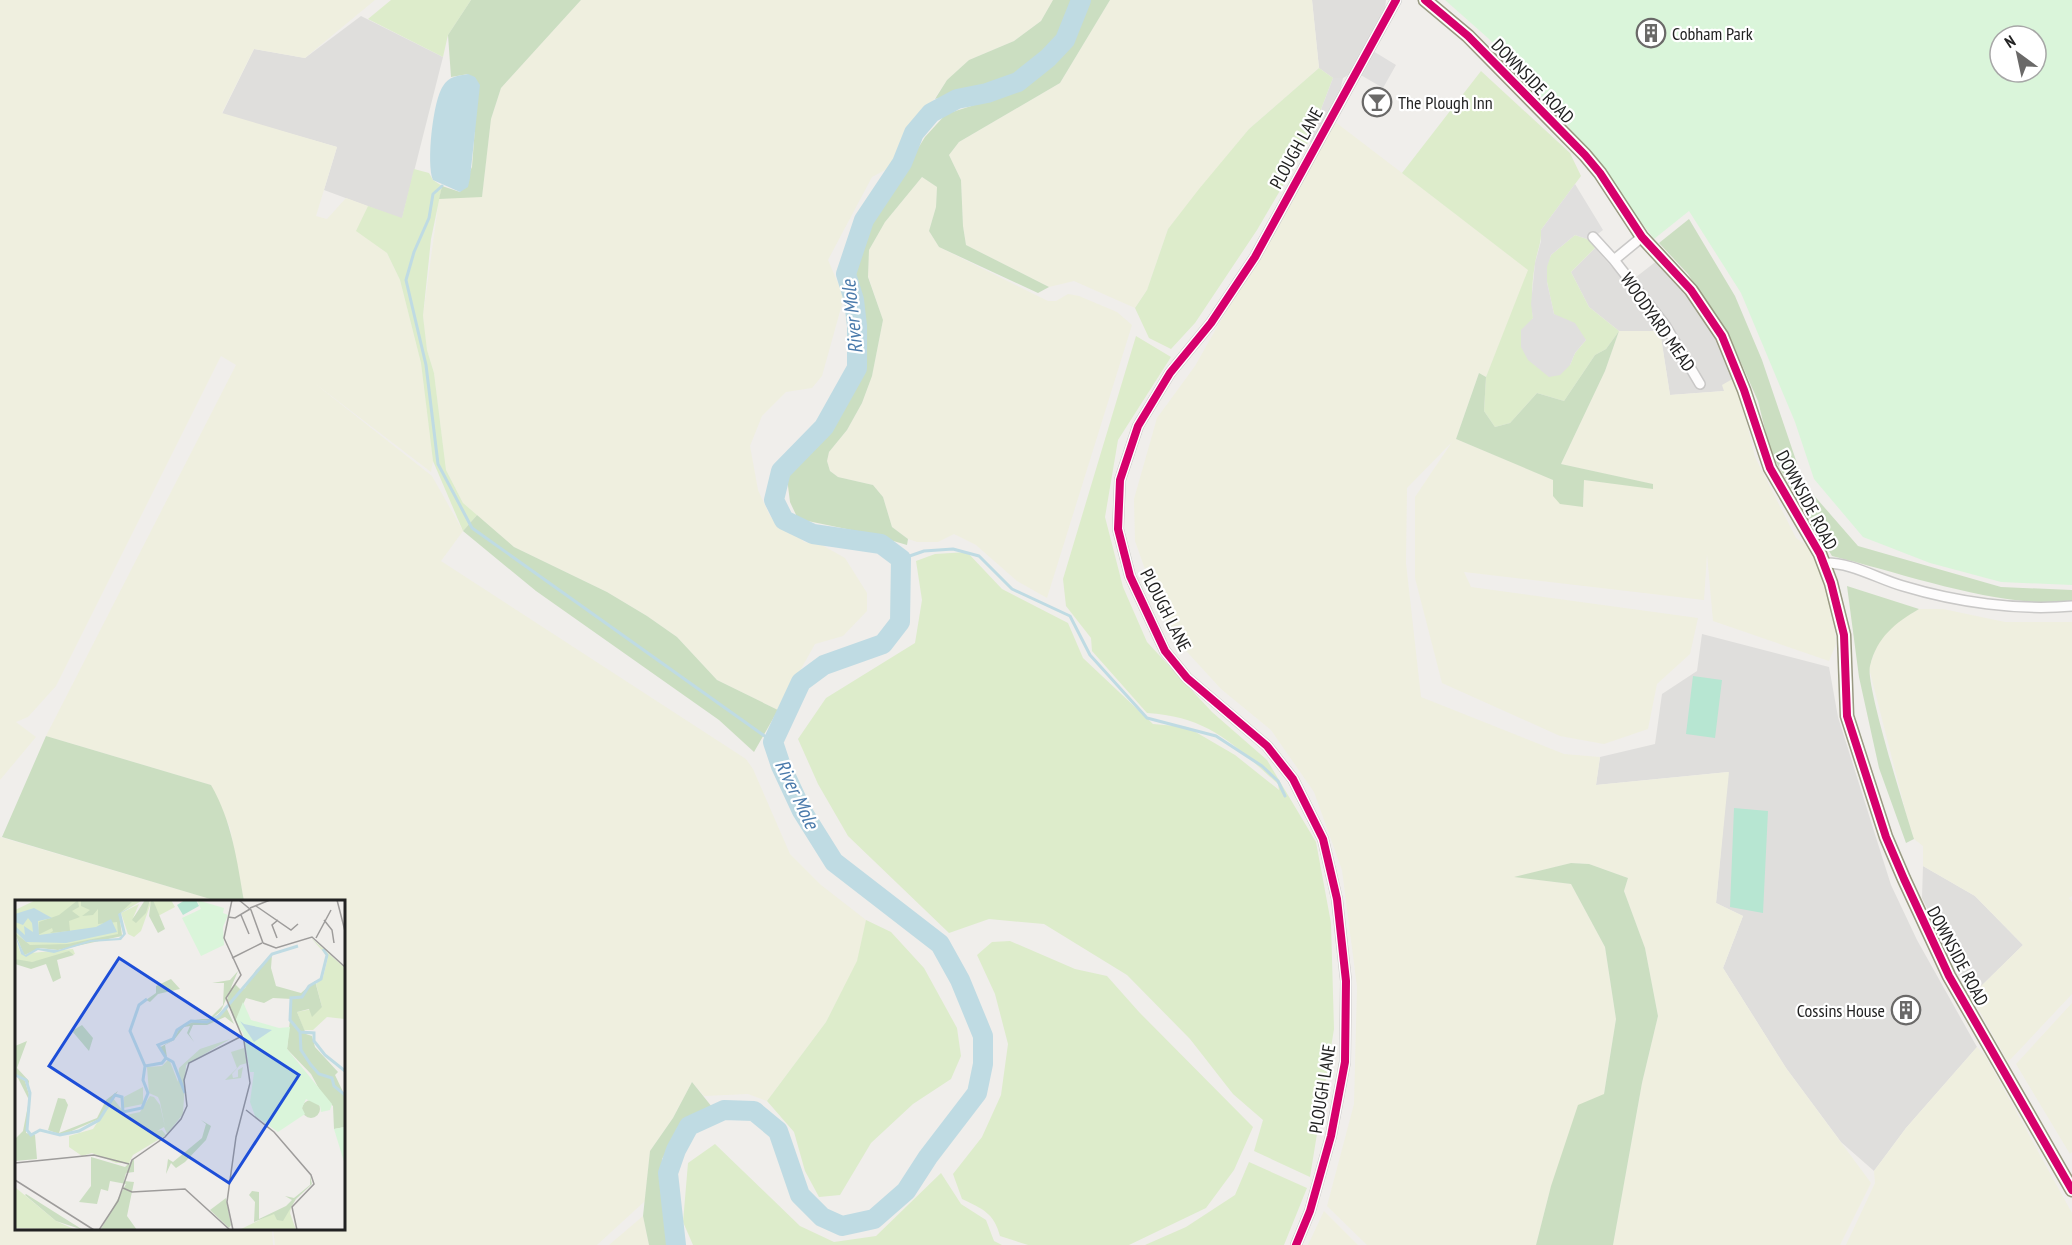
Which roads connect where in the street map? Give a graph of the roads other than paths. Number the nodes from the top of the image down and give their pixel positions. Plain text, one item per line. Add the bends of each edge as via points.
1 (1396, 0) edge
2 (1425, 0) edge
3 (1593, 237) dead end
4 (1642, 237) junction
5 (1614, 260) junction
6 (1700, 384) dead end
7 (1824, 563) junction
8 (2072, 606) edge
9 (2072, 1190) edge
10 (1296, 1245) edge

1 - 10 street, PLOUGH LANE via 1256,257 1211,323 1170,373 1138,426 1120,480 1118,529 1130,576 1165,651 1187,678 1267,746 1293,779 1323,839 1337,899 1346,981 1345,1062 1331,1136
2 - 4 street, DOWNSIDE ROAD via 1468,36 1585,155
3 - 5 street, WOODYARD MEAD
4 - 5 street, WOODYARD MEAD
4 - 7 street, DOWNSIDE ROAD via 1691,290 1718,329 1741,381 1770,468
5 - 6 street, WOODYARD MEAD via 1665,325
7 - 8 street via 1905,587 1977,601 2044,609
7 - 9 street, DOWNSIDE ROAD via 1843,622 1847,716 1886,837 1949,976

